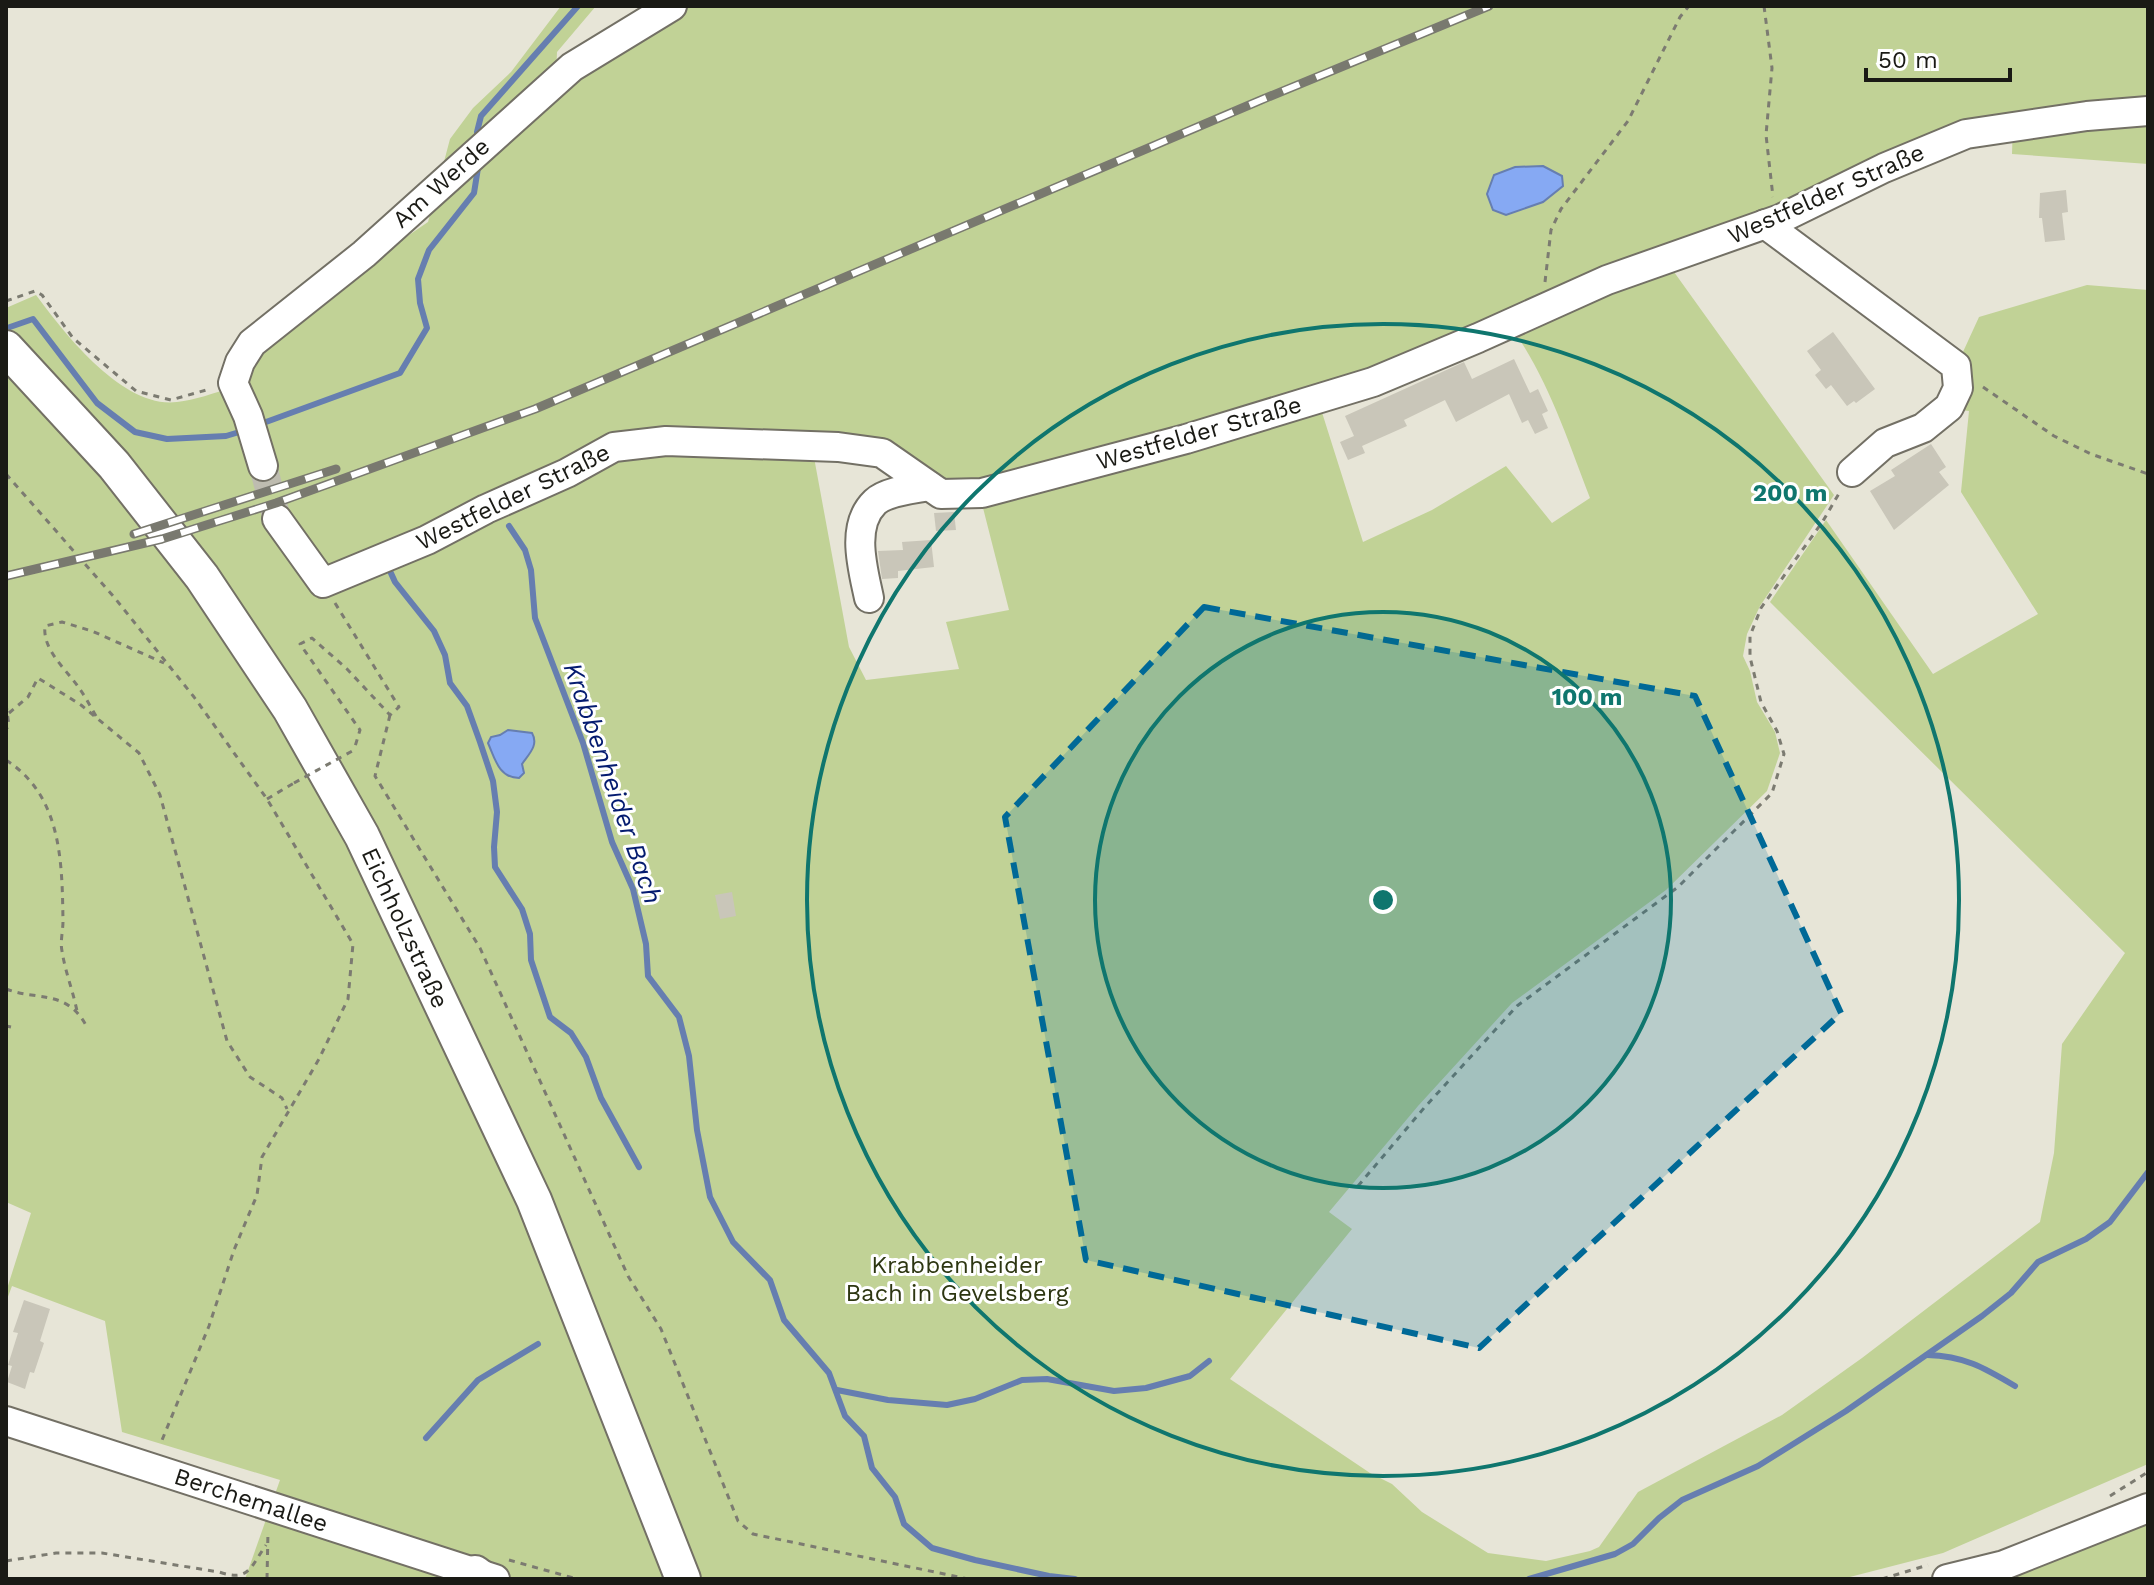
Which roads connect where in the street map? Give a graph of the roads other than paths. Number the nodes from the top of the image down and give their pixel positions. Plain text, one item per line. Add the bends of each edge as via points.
1 (672, 6) edge
2 (2148, 111) edge
3 (1770, 222) junction
4 (6, 348) edge
5 (263, 466) tunnel mouth
6 (1852, 472) road end
7 (929, 486) junction
8 (277, 519) tunnel mouth
9 (869, 598) dead end
10 (6, 1421) edge
11 (2148, 1508) edge
12 (1944, 1570) edge
13 (484, 1577) edge
14 (683, 1579) edge

1 - 5 street, Am Werde via 572,67 364,254 252,343 233,383
2 - 3 street, Westfelder Straße via 1966,134
3 - 6 street via 1956,366 1958,388 1949,407 1923,428 1885,443
3 - 7 street, Westfelder Straße via 1607,280 1373,382 982,493 941,494
4 - 14 main road, Eichholzstraße via 114,465 202,577 290,709 362,836 534,1200
7 - 8 street, Westfelder Straße via 882,453 838,447 666,441 614,447 427,540 323,583
7 - 9 street via 876,501 867,514 860,553
10 - 13 street, Berchemallee
11 - 12 street via 2004,1565

